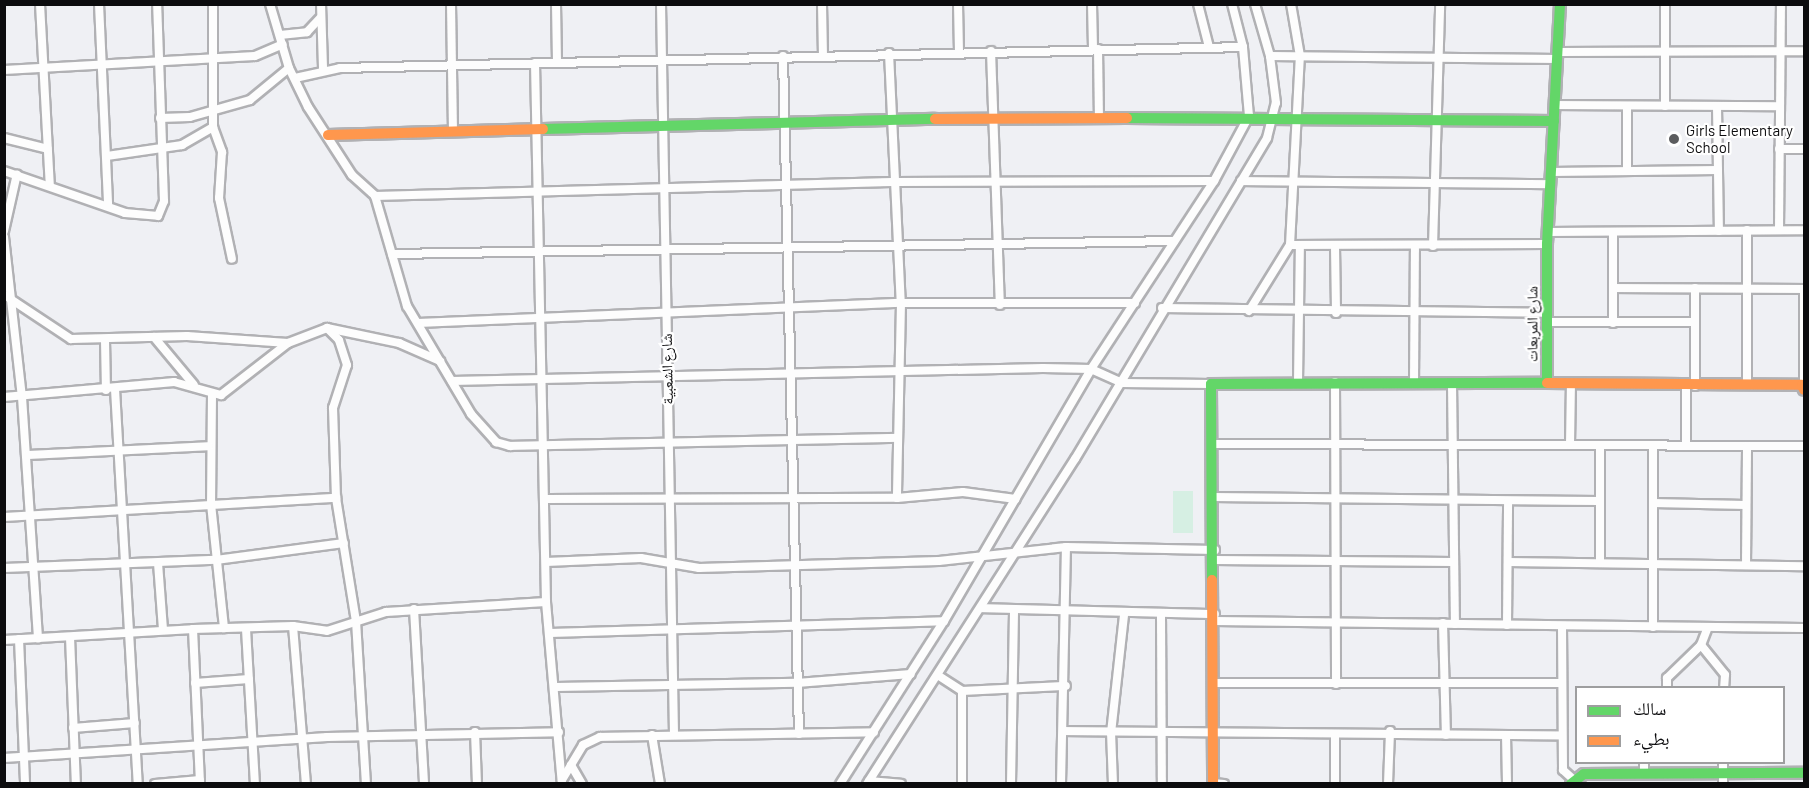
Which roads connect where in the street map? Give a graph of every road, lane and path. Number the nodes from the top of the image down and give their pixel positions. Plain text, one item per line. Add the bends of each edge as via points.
1 (40, 4) edge
2 (99, 4) edge
3 (157, 4) edge
4 (213, 4) edge
5 (270, 4) edge
6 (321, 4) edge
7 (451, 4) edge
8 (556, 4) edge
9 (661, 4) edge
10 (822, 4) edge
11 (957, 4) edge
12 (1092, 4) edge
13 (1198, 4) edge
14 (1232, 4) edge
15 (1255, 4) edge
16 (1291, 4) edge
17 (1440, 4) edge
18 (1560, 4) edge
19 (1665, 4) edge
20 (1781, 4) edge
21 (320, 18) junction
22 (280, 35) junction
23 (283, 44) junction
24 (1209, 47) junction
25 (1243, 47) junction
26 (1095, 49) junction
27 (1780, 49) junction
28 (991, 51) junction
29 (1804, 51) edge
30 (959, 52) junction
31 (1665, 52) junction
32 (890, 53) junction
33 (823, 55) junction
34 (783, 56) junction
35 (1270, 56) junction
36 (1300, 56) junction
37 (1558, 56) junction
38 (1438, 57) junction
39 (215, 58) junction
40 (662, 59) junction
41 (159, 61) junction
42 (557, 62) junction
43 (535, 63) junction
44 (102, 64) junction
45 (452, 65) junction
46 (44, 68) junction
47 (289, 68) junction
48 (323, 69) junction
49 (4, 70) edge
50 (295, 78) junction
51 (1555, 105) junction
52 (1627, 106) junction
53 (1665, 106) junction
54 (1779, 106) junction
55 (1717, 107) junction
56 (215, 108) junction
57 (1249, 116) junction
58 (996, 117) junction
59 (1099, 117) junction
60 (160, 118) junction
61 (1275, 119) junction
62 (1300, 119) junction
63 (1436, 120) junction
64 (1554, 121) junction
65 (891, 122) junction
66 (785, 124) junction
67 (663, 127) junction
68 (213, 128) junction
69 (537, 129) junction
70 (453, 130) junction
71 (328, 135) junction
72 (4, 138) edge
73 (48, 148) junction
74 (162, 148) junction
75 (1779, 149) junction
76 (1804, 149) edge
77 (106, 156) junction
78 (1627, 170) junction
79 (1718, 170) junction
80 (4, 171) edge
81 (1551, 172) junction
82 (17, 174) junction
83 (1296, 180) junction
84 (997, 181) junction
85 (1214, 181) junction
86 (1240, 181) junction
87 (893, 182) junction
88 (1435, 183) junction
89 (787, 184) junction
90 (1550, 184) junction
91 (50, 186) junction
92 (664, 186) junction
93 (539, 190) junction
94 (375, 196) junction
95 (108, 205) junction
96 (1747, 230) junction
97 (1779, 230) junction
98 (1804, 230) edge
99 (4, 231) edge
100 (1613, 231) junction
101 (1719, 231) junction
102 (1548, 232) junction
103 (4, 237) edge
104 (1174, 241) junction
105 (1547, 244) junction
106 (1290, 245) junction
107 (998, 246) junction
108 (1300, 246) junction
109 (1433, 246) junction
110 (895, 247) junction
111 (1335, 247) junction
112 (1415, 247) junction
113 (788, 249) junction
114 (665, 251) junction
115 (540, 252) junction
116 (392, 254) junction
117 (232, 259) dead end
118 (1613, 288) junction
119 (1695, 288) junction
120 (1747, 289) junction
121 (1804, 289) edge
122 (7, 296) edge
123 (901, 303) junction
124 (1135, 303) junction
125 (1000, 305) junction
126 (1162, 308) junction
127 (790, 310) junction
128 (1249, 311) junction
129 (666, 313) junction
130 (1298, 313) junction
131 (1336, 313) junction
132 (1413, 313) junction
133 (542, 315) junction
134 (1546, 317) junction
135 (1695, 322) junction
136 (418, 323) junction
137 (1613, 323) junction
138 (1804, 325) edge
139 (327, 328) junction
140 (154, 337) junction
141 (105, 340) junction
142 (288, 343) junction
143 (442, 362) junction
144 (901, 368) junction
145 (1091, 369) junction
146 (792, 374) junction
147 (667, 377) junction
148 (543, 379) junction
149 (452, 381) junction
150 (1298, 382) junction
151 (1335, 382) junction
152 (1122, 383) junction
153 (1414, 383) junction
154 (1547, 383) junction
155 (1211, 384) junction
156 (1452, 384) junction
157 (1570, 384) junction
158 (194, 385) junction
159 (1747, 385) junction
160 (1691, 386) junction
161 (1804, 387) edge
162 (115, 389) junction
163 (106, 390) junction
164 (212, 394) junction
165 (4, 397) edge
166 (22, 397) junction
167 (897, 438) junction
168 (794, 439) junction
169 (668, 441) junction
170 (545, 442) junction
171 (1212, 444) junction
172 (1453, 444) junction
173 (1336, 445) junction
174 (1570, 445) junction
175 (1600, 445) junction
176 (1653, 445) junction
177 (1686, 445) junction
178 (209, 446) junction
179 (1747, 446) junction
180 (1804, 446) edge
181 (119, 451) junction
182 (27, 455) junction
183 (1213, 497) junction
184 (336, 498) junction
185 (795, 498) junction
186 (897, 498) junction
187 (546, 499) junction
188 (669, 499) junction
189 (1016, 499) junction
190 (1337, 500) junction
191 (1453, 501) junction
192 (1508, 501) junction
193 (1600, 501) junction
194 (1653, 503) junction
195 (211, 504) junction
196 (1746, 505) junction
197 (123, 510) junction
198 (31, 516) junction
199 (4, 517) edge
200 (344, 543) junction
201 (1066, 547) junction
202 (1215, 555) junction
203 (1014, 556) junction
204 (982, 558) junction
205 (216, 560) junction
206 (1336, 561) junction
207 (546, 562) junction
208 (1453, 562) junction
209 (1508, 562) junction
210 (1600, 562) junction
211 (158, 563) junction
212 (671, 563) junction
213 (126, 564) junction
214 (1653, 564) junction
215 (1746, 565) junction
216 (795, 566) junction
217 (1804, 566) edge
218 (33, 567) junction
219 (4, 568) edge
220 (546, 602) junction
221 (981, 608) junction
222 (414, 609) junction
223 (1014, 609) junction
224 (1066, 613) junction
225 (1124, 615) junction
226 (1161, 615) junction
227 (1215, 618) junction
228 (357, 621) junction
229 (944, 621) junction
230 (1336, 622) junction
231 (1443, 623) junction
232 (1455, 624) junction
233 (1507, 625) junction
234 (293, 626) junction
235 (1562, 626) junction
236 (1653, 627) junction
237 (1708, 627) junction
238 (224, 628) junction
239 (1804, 628) edge
240 (193, 629) junction
241 (246, 629) junction
242 (796, 629) junction
243 (163, 630) junction
244 (671, 631) junction
245 (129, 633) junction
246 (550, 633) junction
247 (70, 637) junction
248 (38, 638) junction
249 (19, 639) junction
250 (4, 640) edge
251 (1701, 645) junction
252 (912, 674) junction
253 (939, 676) junction
254 (249, 679) junction
255 (797, 682) junction
256 (1445, 682) junction
257 (1562, 682) junction
258 (195, 683) junction
259 (1215, 683) junction
260 (1336, 684) junction
261 (671, 685) junction
262 (1066, 686) junction
263 (1667, 686) edge
264 (1724, 686) edge
265 (556, 687) junction
266 (1012, 690) junction
267 (962, 691) junction
268 (135, 723) junction
269 (74, 728) junction
270 (1063, 731) junction
271 (1390, 731) junction
272 (475, 732) junction
273 (559, 732) junction
274 (874, 732) junction
275 (1163, 732) junction
276 (674, 733) junction
277 (1111, 733) junction
278 (1215, 733) junction
279 (419, 734) junction
280 (799, 734) junction
281 (652, 735) junction
282 (1335, 735) junction
283 (1446, 735) junction
284 (1506, 735) junction
285 (1562, 735) junction
286 (364, 736) junction
287 (303, 738) junction
288 (252, 741) junction
289 (198, 745) junction
290 (137, 750) junction
291 (75, 753) junction
292 (23, 757) junction
293 (4, 758) edge
294 (571, 765) junction
295 (1644, 768) edge
296 (1803, 775) edge
297 (1723, 779) edge
298 (1572, 781) edge
299 (200, 782) edge
300 (562, 782) edge
301 (868, 782) edge
302 (25, 783) edge
303 (76, 783) edge
304 (138, 783) edge
305 (155, 783) edge
306 (255, 783) edge
307 (306, 783) edge
308 (366, 783) edge
309 (424, 783) edge
310 (477, 783) edge
311 (582, 783) edge
312 (660, 783) edge
313 (840, 783) edge
314 (901, 783) edge
315 (962, 783) edge
316 (1011, 783) edge
317 (1061, 783) edge
318 (1113, 783) edge
319 (1162, 783) edge
320 (1213, 783) edge
321 (1224, 783) edge
322 (1335, 783) edge
323 (1388, 783) edge
324 (1507, 783) edge

1 - 46 street
2 - 44 street
3 - 41 street
4 - 39 street
5 - 22 street
6 - 21 street
7 - 45 street
8 - 42 street
9 - 40 street, شارع الشعبية
10 - 33 street
11 - 30 street
12 - 26 street
13 - 24 street
14 - 25 street
15 - 35 street
16 - 36 street
17 - 38 street
18 - 37 street, شارع المربعات
19 - 31 street
20 - 27 street
21 - 22 street via 307,32
21 - 48 street
22 - 23 street
23 - 39 street via 262,54
23 - 47 street
24 - 25 street
24 - 26 street
25 - 57 street
26 - 28 street
26 - 59 street
27 - 29 street
27 - 31 street
27 - 54 street
28 - 30 street
28 - 58 street
30 - 32 street
31 - 37 street
31 - 53 street
32 - 33 street
32 - 65 street
33 - 34 street
34 - 40 street
34 - 66 street
35 - 36 street
35 - 61 street
36 - 38 street
36 - 62 street
37 - 38 street
37 - 51 street, شارع المربعات
38 - 63 street
39 - 41 street
39 - 56 street
40 - 42 street
40 - 67 street, شارع الشعبية
41 - 44 street
41 - 60 street
42 - 43 street
43 - 45 street
43 - 69 street
44 - 46 street
44 - 77 street
45 - 48 street
45 - 70 street
46 - 49 street
46 - 73 street
47 - 50 street
47 - 56 street via 250,100
48 - 50 street
50 - 71 street via 308,107
51 - 52 street
51 - 64 street, شارع المربعات
52 - 53 street
52 - 78 street
53 - 55 street
54 - 55 street
54 - 75 street
55 - 79 street
56 - 60 street via 190,117
56 - 68 street
57 - 59 street
57 - 61 street
57 - 85 street
58 - 59 street
58 - 65 street
58 - 84 street
60 - 74 street
61 - 62 street
61 - 86 street
62 - 63 street
62 - 83 street
63 - 64 street
63 - 88 street
64 - 81 street, شارع المربعات
65 - 66 street
65 - 87 street
66 - 67 street
66 - 89 street
67 - 69 street
67 - 92 street, شارع الشعبية
68 - 74 street via 182,145
68 - 117 street via 222,152 219,198
69 - 70 street
69 - 93 street
70 - 71 street
71 - 94 street via 352,176
72 - 73 street
73 - 91 street
74 - 77 street
74 - 95 street via 164,207 158,216 144,218
75 - 76 street
75 - 97 street
77 - 95 street
78 - 79 street
78 - 81 street
79 - 101 street
80 - 82 street
81 - 90 street, شارع المربعات
82 - 91 street
82 - 99 street
83 - 86 street
83 - 88 street
83 - 106 street
84 - 85 street
84 - 87 street
84 - 107 street
85 - 104 street
86 - 126 street
87 - 89 street
87 - 110 street
88 - 90 street
88 - 109 street
89 - 92 street
89 - 113 street
90 - 102 street, شارع المربعات
91 - 95 street
92 - 93 street
92 - 114 street, شارع الشعبية
93 - 94 street
93 - 115 street
94 - 116 street
96 - 97 street
96 - 101 street
96 - 120 street
97 - 98 street
100 - 101 street
100 - 102 street
100 - 118 street
102 - 105 street, شارع المربعات
103 - 122 street
104 - 107 street
104 - 124 street
105 - 109 street
105 - 134 street, شارع المربعات
106 - 108 street
106 - 128 street
107 - 110 street
107 - 125 street
108 - 111 street
108 - 130 street
109 - 112 street
110 - 113 street
110 - 123 street
111 - 112 street
111 - 131 street
112 - 132 street
113 - 114 street
113 - 127 street
114 - 115 street
114 - 129 street, شارع الشعبية
115 - 116 street
115 - 133 street
116 - 136 street via 397,281
118 - 119 street
118 - 137 street
119 - 120 street
119 - 135 street
120 - 121 street
120 - 159 street
121 - 138 street
122 - 141 street via 67,337
122 - 166 street
123 - 125 street
123 - 127 street
123 - 144 street
124 - 125 street
124 - 145 street
126 - 128 street
126 - 152 street
127 - 129 street
127 - 146 street
128 - 130 street
129 - 133 street
129 - 147 street, شارع الشعبية
130 - 131 street
130 - 150 street
131 - 132 street
132 - 134 street
132 - 153 street
133 - 136 street
133 - 148 street
134 - 137 street
134 - 154 street, شارع المربعات
135 - 137 street
135 - 160 street
136 - 143 street
138 - 161 street
139 - 142 street
139 - 143 street via 399,343
139 - 184 street via 339,340 347,365 333,408
140 - 141 street
140 - 142 street
140 - 158 street
141 - 163 street
142 - 164 street via 229,392
143 - 149 street
144 - 145 street
144 - 146 street
144 - 167 street
145 - 152 street
145 - 189 street
146 - 147 street
146 - 168 street
147 - 148 street
147 - 169 street, شارع الشعبية
148 - 149 street
148 - 170 street
149 - 170 street via 471,414 496,442 510,446
150 - 151 street
150 - 155 street
151 - 153 street
151 - 173 street
152 - 155 street
152 - 203 street
153 - 156 street
154 - 156 street
154 - 157 street, شارع المربعات
155 - 171 street
156 - 172 street
157 - 160 street, شارع المربعات
157 - 174 street
158 - 162 street via 174,382
158 - 164 street
159 - 160 street, شارع المربعات
159 - 161 street, شارع المربعات
160 - 177 street
162 - 163 street
162 - 181 street
163 - 166 street
164 - 178 street
165 - 166 street
166 - 182 street
167 - 168 street
167 - 186 street
168 - 169 street
168 - 185 street
169 - 170 street
169 - 188 street, شارع الشعبية
170 - 187 street
171 - 173 street
171 - 183 street
172 - 173 street
172 - 174 street
172 - 191 street
173 - 190 street
174 - 175 street
175 - 176 street
175 - 193 street
176 - 177 street
176 - 194 street
177 - 179 street
178 - 181 street
178 - 195 street
179 - 180 street
179 - 196 street
181 - 182 street
181 - 197 street
182 - 198 street
183 - 190 street
183 - 202 street
184 - 195 street
184 - 200 street
185 - 186 street
185 - 188 street
185 - 216 street
186 - 189 street via 963,492
187 - 188 street
187 - 207 street
188 - 212 street, شارع الشعبية
189 - 204 street
190 - 191 street
190 - 206 street
191 - 192 street
191 - 208 street
192 - 193 street
192 - 209 street
193 - 210 street
194 - 196 street
194 - 214 street
195 - 197 street
195 - 205 street
196 - 215 street
197 - 198 street
197 - 213 street
198 - 199 street
198 - 218 street
200 - 205 street
200 - 228 street
201 - 202 street
201 - 203 street
201 - 224 street
202 - 206 street
202 - 227 street
203 - 204 street
203 - 221 street
204 - 216 street
204 - 229 street
205 - 211 street
205 - 238 street
206 - 208 street
206 - 230 street
207 - 212 street via 641,558
207 - 220 street
208 - 232 street
209 - 210 street
209 - 233 street
210 - 214 street
211 - 213 street
211 - 243 street
212 - 216 street via 699,568
212 - 244 street, شارع الشعبية
213 - 218 street
213 - 245 street
214 - 215 street
214 - 236 street
215 - 217 street
216 - 242 street
218 - 219 street
218 - 248 street
220 - 222 street
220 - 246 street
221 - 223 street
221 - 253 street
222 - 228 street
222 - 279 street
223 - 224 street
223 - 266 street
224 - 225 street
224 - 262 street
225 - 226 street
225 - 277 street
226 - 227 street
226 - 275 street
227 - 230 street
227 - 259 street
228 - 234 street via 327,631
228 - 286 street
229 - 242 street
229 - 252 street
230 - 231 street
230 - 260 street
231 - 232 street
231 - 256 street
232 - 233 street
233 - 235 street
234 - 241 street
234 - 287 street
235 - 236 street
235 - 257 street
236 - 237 street
237 - 239 street
237 - 251 street
238 - 240 street
238 - 241 street
240 - 243 street
240 - 258 street
241 - 254 street
242 - 244 street
242 - 255 street
243 - 245 street
244 - 246 street
244 - 261 street, شارع الشعبية
245 - 247 street
245 - 268 street
246 - 265 street
247 - 248 street
247 - 269 street
248 - 249 street
249 - 250 street
249 - 292 street
251 - 263 street via 1677,665
251 - 264 street via 1725,675
252 - 255 street
252 - 274 street
253 - 267 street
253 - 301 street
254 - 258 street
254 - 288 street
255 - 261 street
255 - 280 street
256 - 257 street
256 - 260 street
256 - 283 street
257 - 285 street
258 - 289 street
259 - 260 street
259 - 278 street
261 - 265 street
261 - 276 street, شارع الشعبية
262 - 266 street
262 - 270 street
265 - 273 street
266 - 267 street
266 - 316 street
267 - 315 street
268 - 269 street
268 - 290 street
269 - 291 street
270 - 277 street
270 - 317 street
271 - 282 street
271 - 283 street
271 - 323 street
272 - 273 street
272 - 279 street
272 - 310 street
273 - 300 street
274 - 280 street
274 - 313 street
275 - 277 street
275 - 278 street
275 - 319 street
276 - 280 street
276 - 281 street
277 - 318 street
278 - 282 street
278 - 320 street
279 - 286 street
279 - 309 street
281 - 294 street via 588,742
281 - 312 street
282 - 322 street
283 - 284 street
284 - 285 street
284 - 324 street
285 - 298 street via 1563,770
286 - 287 street
286 - 308 street
287 - 288 street
287 - 307 street
288 - 289 street
288 - 306 street
289 - 290 street
289 - 299 street
290 - 291 street
290 - 304 street
291 - 292 street
291 - 303 street
292 - 293 street
292 - 302 street
294 - 300 street
294 - 311 street
295 - 297 street
295 - 298 street via 1584,774
296 - 297 street
299 - 305 street
301 - 314 street
320 - 321 street

